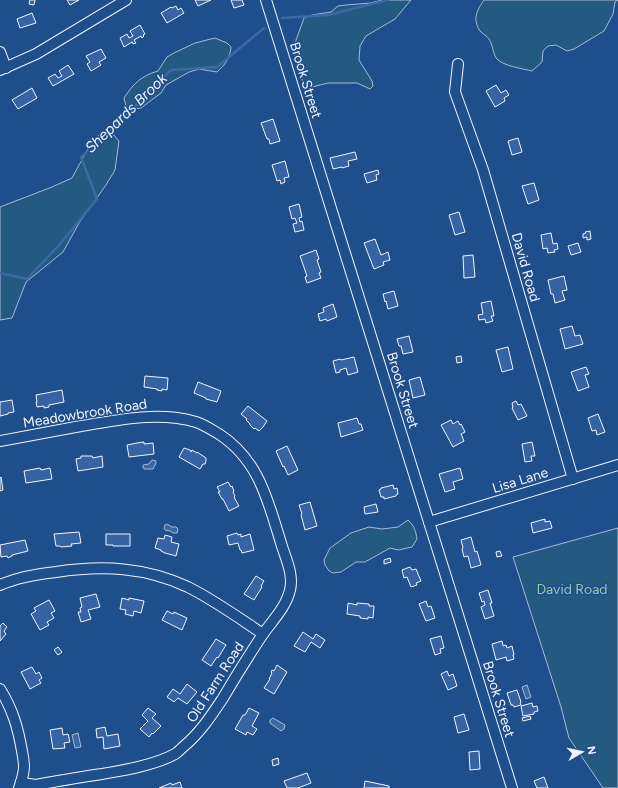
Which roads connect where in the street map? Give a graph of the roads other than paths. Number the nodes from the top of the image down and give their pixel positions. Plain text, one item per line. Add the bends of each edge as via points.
1 (126, 0) edge
2 (266, 0) edge
3 (0, 52) edge
4 (458, 64) dead end
5 (3, 69) edge
6 (0, 441) edge
7 (618, 465) edge
8 (573, 479) junction
9 (429, 522) junction
10 (285, 558) joint
11 (0, 585) edge
12 (263, 634) junction
13 (0, 689) edge
14 (20, 785) edge
15 (512, 788) edge

1 - 5 street via 36,54
2 - 9 street, Brook Street
3 - 5 street
4 - 8 street, David Road via 455,92 484,170
6 - 10 street, Meadowbrook Road via 147,416 170,417 199,423 229,442 253,469 265,495
7 - 8 street, Lisa Lane
8 - 9 street, Lisa Lane
9 - 15 street, Brook Street
10 - 12 street, Old Farm Road via 291,588 282,609
11 - 12 street via 29,576 78,569 110,568 141,572 188,588
12 - 14 street, Old Farm Road via 210,718 194,739 175,754 126,770 36,785
13 - 14 street via 8,702 20,740 24,766

